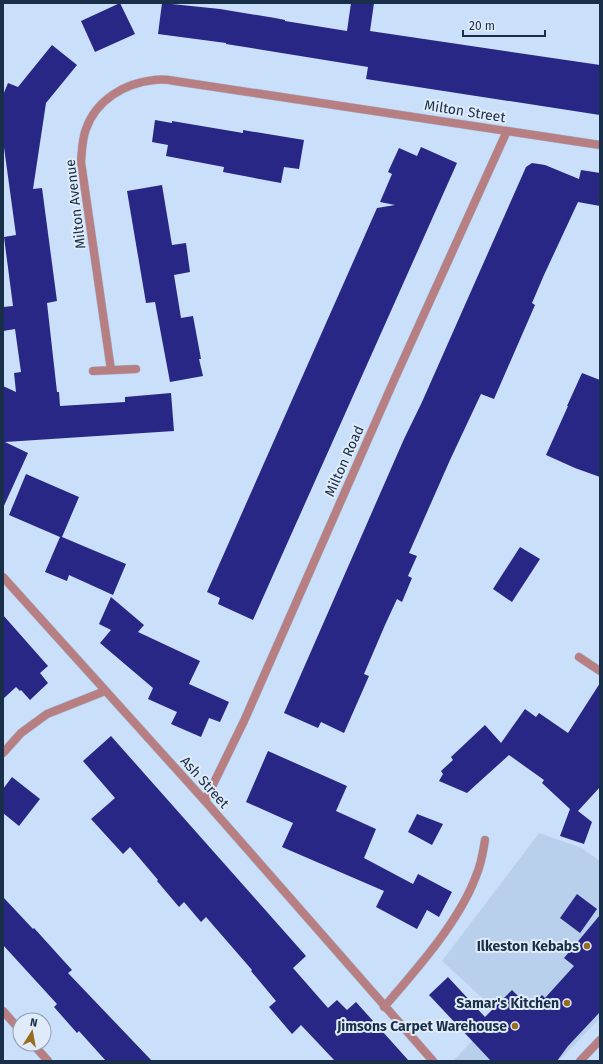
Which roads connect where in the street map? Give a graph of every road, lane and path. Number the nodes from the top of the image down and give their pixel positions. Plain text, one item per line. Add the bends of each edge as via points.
1 (327, 103) joint
2 (507, 131) junction
3 (600, 145) edge
4 (136, 369) dead end
5 (111, 370) junction
6 (93, 372) dead end
7 (3, 577) edge
8 (579, 657) dead end
9 (600, 671) edge
10 (105, 691) junction
11 (3, 753) edge
12 (205, 801) junction
13 (485, 840) dead end
14 (384, 1007) junction
15 (3, 1011) edge
16 (12, 1021) edge
17 (600, 1040) edge
18 (40, 1052) edge
19 (48, 1061) edge
20 (433, 1061) edge
21 (580, 1061) edge

1 - 2 street, Milton Street
1 - 5 street, Milton Avenue via 156,79 124,87 102,104 86,129 81,162
2 - 3 street, Milton Street
2 - 12 street, Milton Road via 244,721
4 - 5 street
5 - 6 street
7 - 10 street, Ash Street
8 - 9 street
10 - 11 street via 47,714 21,733
10 - 12 street, Ash Street
12 - 14 street, Ash Street
13 - 14 street via 477,876 455,916 418,968
14 - 20 street, Ash Street
15 - 16 street
17 - 21 street
18 - 19 street

